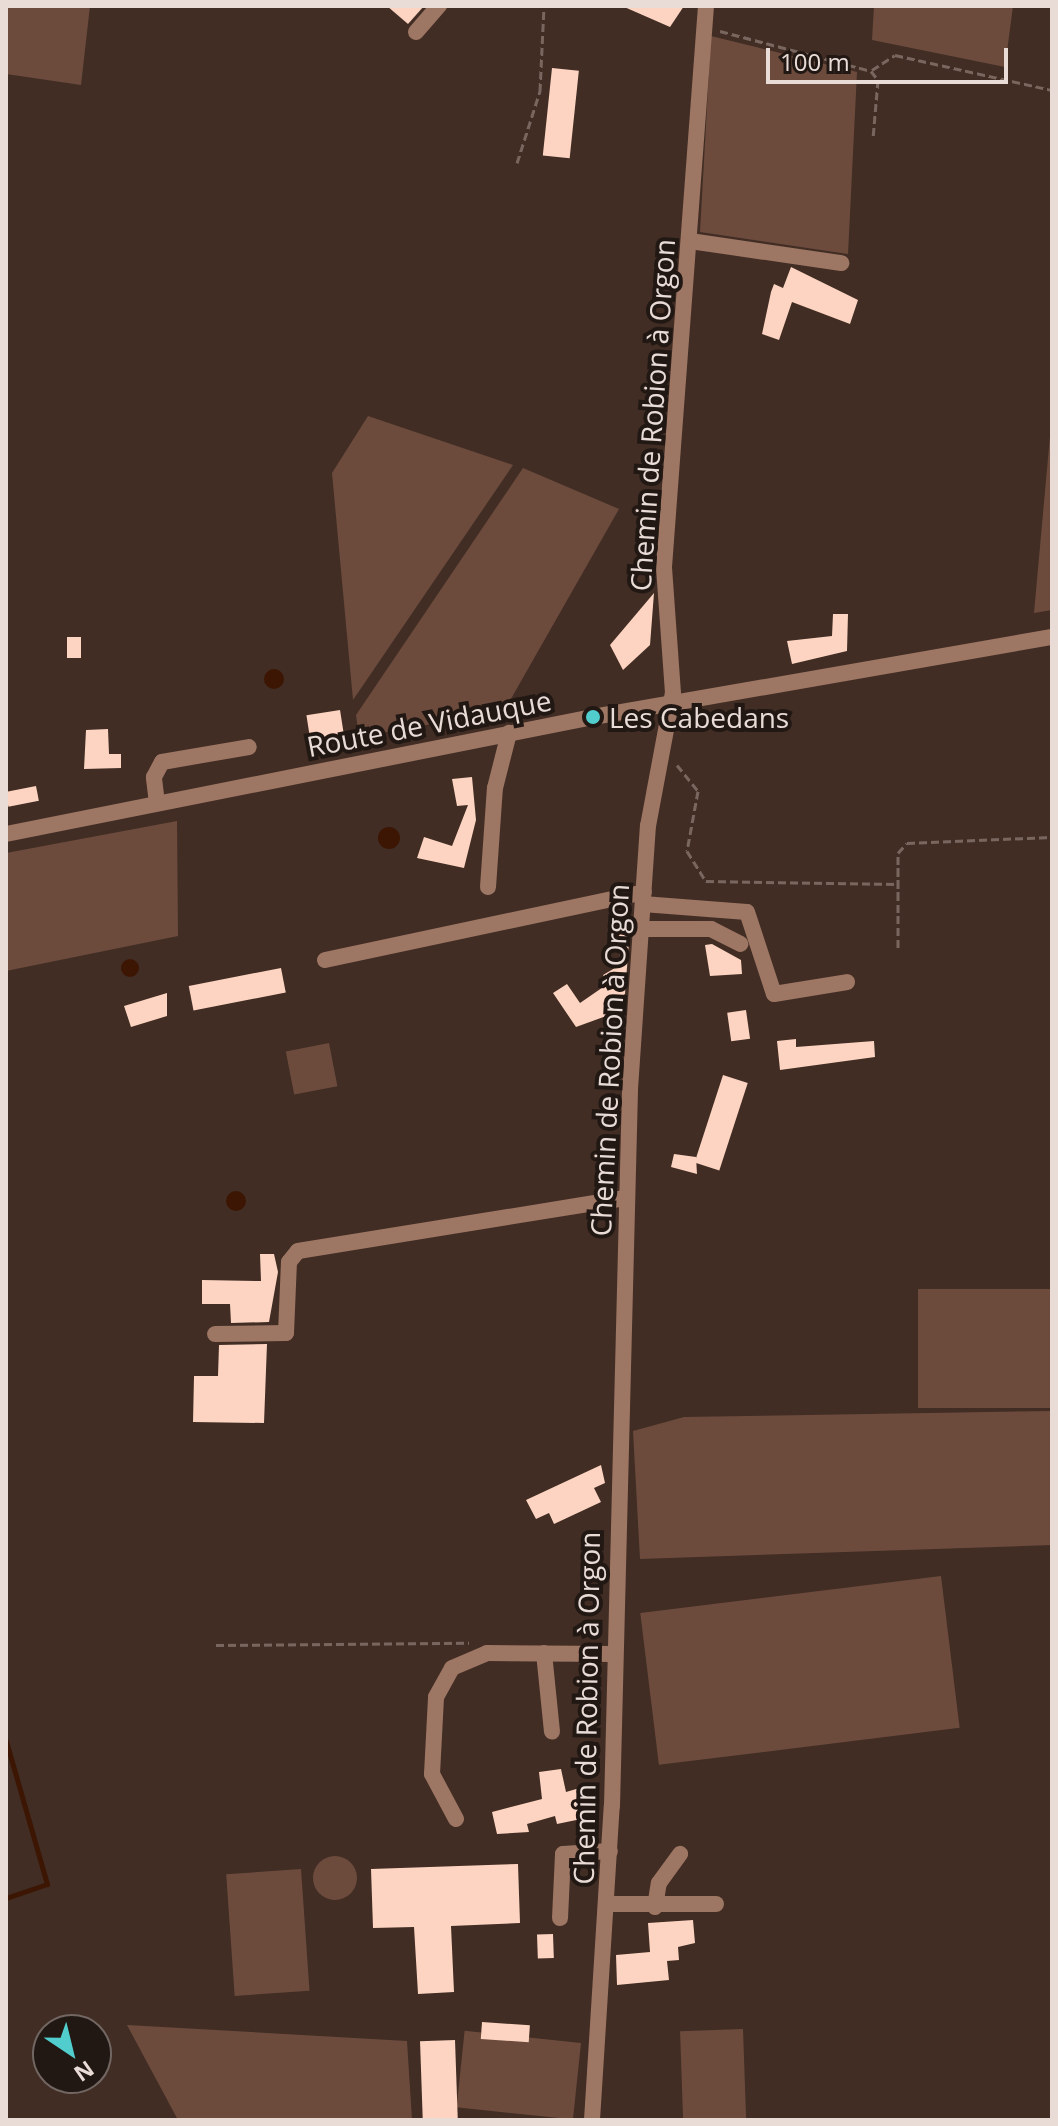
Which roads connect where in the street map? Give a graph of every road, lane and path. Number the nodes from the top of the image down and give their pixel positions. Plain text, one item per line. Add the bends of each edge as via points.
1 (439, 6) edge
2 (544, 6) edge
3 (706, 6) edge
4 (705, 25) junction
5 (416, 32) dead end
6 (871, 71) junction
7 (1052, 90) edge
8 (873, 138) dead end
9 (517, 163) dead end
10 (690, 241) junction
11 (841, 263) dead end
12 (1052, 637) edge
13 (668, 707) junction
14 (509, 733) junction
15 (249, 747) dead end
16 (661, 750) junction
17 (157, 803) junction
18 (6, 834) edge
19 (1052, 837) edge
20 (898, 884) junction
21 (488, 887) dead end
22 (643, 898) junction
23 (641, 929) junction
24 (740, 944) dead end
25 (898, 948) dead end
26 (325, 960) dead end
27 (847, 982) dead end
28 (627, 1198) junction
29 (215, 1334) dead end
30 (479, 1643) dead end
31 (216, 1645) dead end
32 (544, 1653) junction
33 (612, 1654) junction
34 (552, 1732) dead end
35 (456, 1819) dead end
36 (610, 1851) junction
37 (680, 1854) dead end
38 (608, 1904) junction
39 (716, 1904) dead end
40 (655, 1907) junction
41 (560, 1918) dead end
42 (592, 2120) edge

1 - 5 street
2 - 9 path via 540,91
3 - 4 street, Chemin de Robion à Orgon
4 - 6 path
4 - 10 street, Chemin de Robion à Orgon
6 - 7 path via 895,55
6 - 8 path via 878,80
10 - 11 street
10 - 13 street, Chemin de Robion à Orgon via 664,567
12 - 13 street, Route de Vidauque
13 - 14 street, Route de Vidauque
13 - 16 street, Chemin de Robion à Orgon
14 - 17 street, Route de Vidauque
14 - 21 street via 495,788
15 - 17 street via 162,762 154,777
16 - 20 path via 698,791 687,851 706,881
16 - 22 street, Chemin de Robion à Orgon
17 - 18 street, Route de Vidauque
19 - 20 path via 907,843 898,853
20 - 25 path
22 - 23 street, Chemin de Robion à Orgon
22 - 26 street
22 - 27 street via 747,912 774,994
23 - 24 street via 711,929
23 - 28 street, Chemin de Robion à Orgon
28 - 29 street via 298,1251 289,1262 286,1333
28 - 33 street, Chemin de Robion à Orgon
30 - 31 path
32 - 33 street
32 - 34 street
32 - 35 street via 473,1656 452,1668 436,1697 432,1774
33 - 36 street, Chemin de Robion à Orgon
36 - 38 street, Chemin de Robion à Orgon
36 - 41 street via 563,1854
37 - 40 street via 659,1883
38 - 40 street
38 - 42 street, Chemin de Robion à Orgon
39 - 40 street

